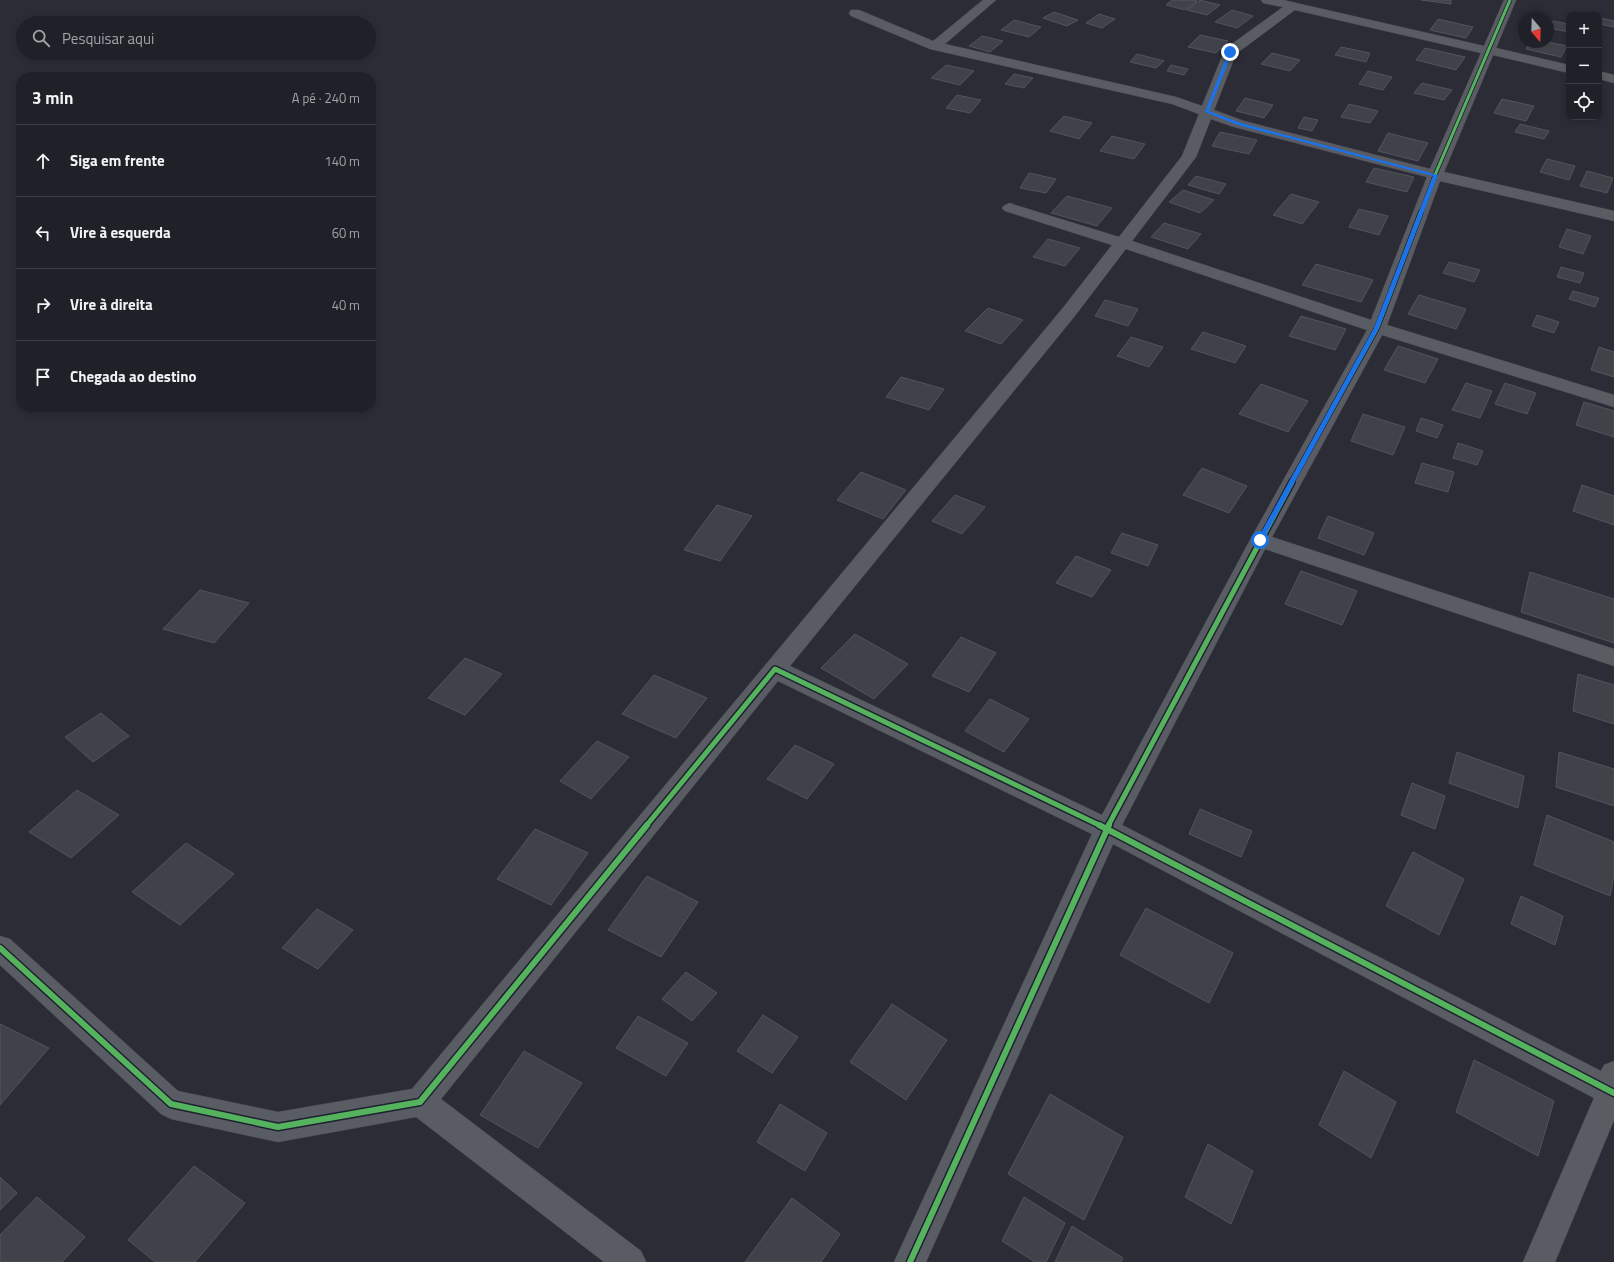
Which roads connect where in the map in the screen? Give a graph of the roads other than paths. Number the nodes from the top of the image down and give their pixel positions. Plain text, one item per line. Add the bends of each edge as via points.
1 (990, 0) edge
2 (1267, 0) edge
3 (1510, 0) edge
4 (1293, 6) junction
5 (855, 13) dead end
6 (935, 46) junction
7 (1489, 50) junction
8 (1566, 68) edge
9 (1602, 77) edge
10 (1614, 79) edge
11 (1207, 112) junction
12 (1435, 175) junction
13 (1010, 208) dead end
14 (1614, 216) edge
15 (1122, 243) junction
16 (1377, 328) junction
17 (1614, 401) edge
18 (1260, 540) junction
19 (1614, 658) edge
20 (775, 670) junction
21 (1107, 829) junction
22 (0, 948) edge
23 (1613, 1087) edge
24 (420, 1102) junction
25 (630, 1262) edge
26 (910, 1262) edge
27 (1539, 1262) edge

1 - 6 street
2 - 4 street
3 - 7 street
4 - 7 street
4 - 11 street via 1230,52
5 - 6 street
6 - 11 street via 1176,101
7 - 8 street
7 - 12 street
9 - 10 street
11 - 12 street via 1239,124
11 - 15 street via 1189,157
12 - 14 street
12 - 16 street
13 - 15 street
15 - 16 street
15 - 20 street via 1068,313
16 - 17 street
16 - 18 street
18 - 19 street
18 - 21 street
20 - 21 street
20 - 24 street
21 - 23 street
21 - 26 street
22 - 24 street via 171,1104 278,1127
23 - 27 street
24 - 25 street

